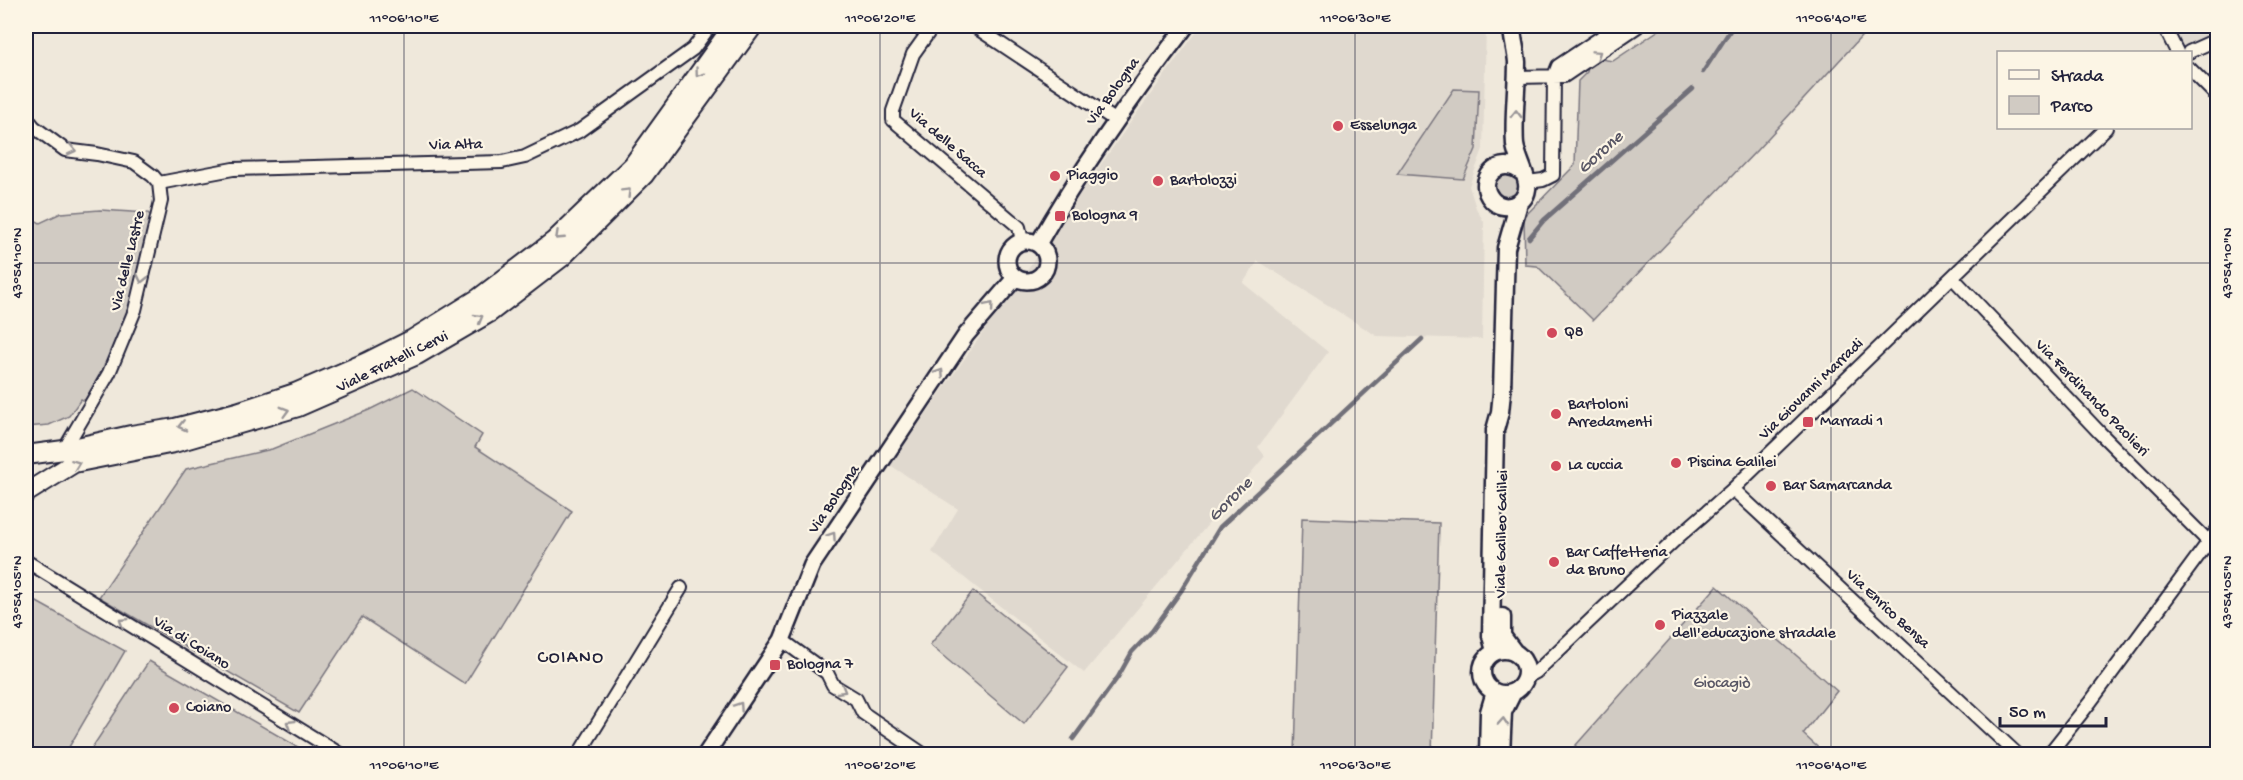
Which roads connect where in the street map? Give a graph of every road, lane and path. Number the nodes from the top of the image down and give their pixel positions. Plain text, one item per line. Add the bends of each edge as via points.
1 (710, 26) edge
2 (733, 26) edge
3 (753, 26) edge
4 (933, 26) edge
5 (974, 26) edge
6 (1186, 26) edge
7 (1618, 26) edge
8 (1638, 26) edge
9 (2164, 26) edge
10 (1512, 31) edge
11 (2217, 39) edge
12 (2176, 51) edge
13 (2191, 51) edge
14 (2192, 71) edge
15 (1554, 76) junction
16 (1516, 77) junction
17 (2217, 97) edge
18 (26, 117) edge
19 (1115, 120) junction
20 (2105, 129) edge
21 (1525, 177) junction
22 (159, 183) junction
23 (1520, 202) junction
24 (1022, 241) junction
25 (1038, 244) junction
26 (1952, 277) junction
27 (1015, 278) junction
28 (1500, 412) junction
29 (64, 450) junction
30 (26, 455) edge
31 (1733, 489) junction
32 (26, 493) edge
33 (2217, 529) edge
34 (2209, 542) junction
35 (26, 561) edge
36 (681, 588) dead end
37 (782, 640) junction
38 (1495, 651) junction
39 (1525, 667) junction
40 (1495, 692) junction
41 (1513, 692) junction
42 (340, 754) edge
43 (579, 754) edge
44 (706, 754) edge
45 (923, 754) edge
46 (1488, 754) edge
47 (1501, 754) edge
48 (2017, 754) edge
49 (2049, 754) edge

1 - 22 street, Via Alta via 693,49 579,131 525,157 502,162 233,169
2 -> 29 main road, Viale Fratelli Cervi via 633,165 554,241 469,304 413,339 295,393 175,428
32 -> 3 main road, Viale Fratelli Cervi via 74,463 174,443 298,407 417,355 489,313 562,257 644,175
4 - 24 street, Via delle Sacca via 913,54 893,120 1018,227
5 - 19 street
6 - 19 street, Via Bologna
7 - 15 street via 1558,66
15 -> 8 street via 1564,76
9 - 12 street
10 - 16 main road
11 - 13 street
14 - 17 street
15 - 16 street
15 - 21 street via 1553,175 1543,180
21 -> 16 main road via 1515,147
18 -> 22 street via 65,150 135,162
19 - 25 street, Via Bologna
20 - 26 street, Via Giovanni Marradi
21 - 23 main road, Viale Galileo Galilei via 1526,194
21 - 23 main road via 1510,165 1497,167 1486,186 1491,200 1501,206
22 -> 29 street, Via delle Lastre via 161,201 135,310 109,373
23 - 28 main road, Viale Galileo Galilei via 1506,248
24 - 25 street
24 - 27 street via 1012,247 1006,258
25 - 27 street via 1047,259 1042,276 1026,282
26 - 31 street, Via Giovanni Marradi
26 - 34 street, Via Ferdinando Paolieri
37 -> 27 street, Via Bologna via 812,565 966,335
28 - 38 main road, Viale Galileo Galilei via 1495,430 1491,636
28 - 39 main road, Viale Galileo Galilei via 1504,430 1502,636
29 - 30 main road, Viale Fratelli Cervi
31 - 39 street, Via Giovanni Marradi
31 - 48 street, Via Enrico Bensa
33 - 34 street
34 - 49 street
42 -> 35 street, Via di Coiano
36 - 43 street
44 -> 37 street, Via Bologna
37 -> 45 street via 827,673 833,685 856,699 863,713
38 - 39 main road via 1505,650
38 - 40 main road via 1488,656 1481,672 1486,686
39 - 41 main road via 1521,686
40 - 41 main road
40 - 46 main road via 1489,712
47 -> 41 main road via 1503,712

